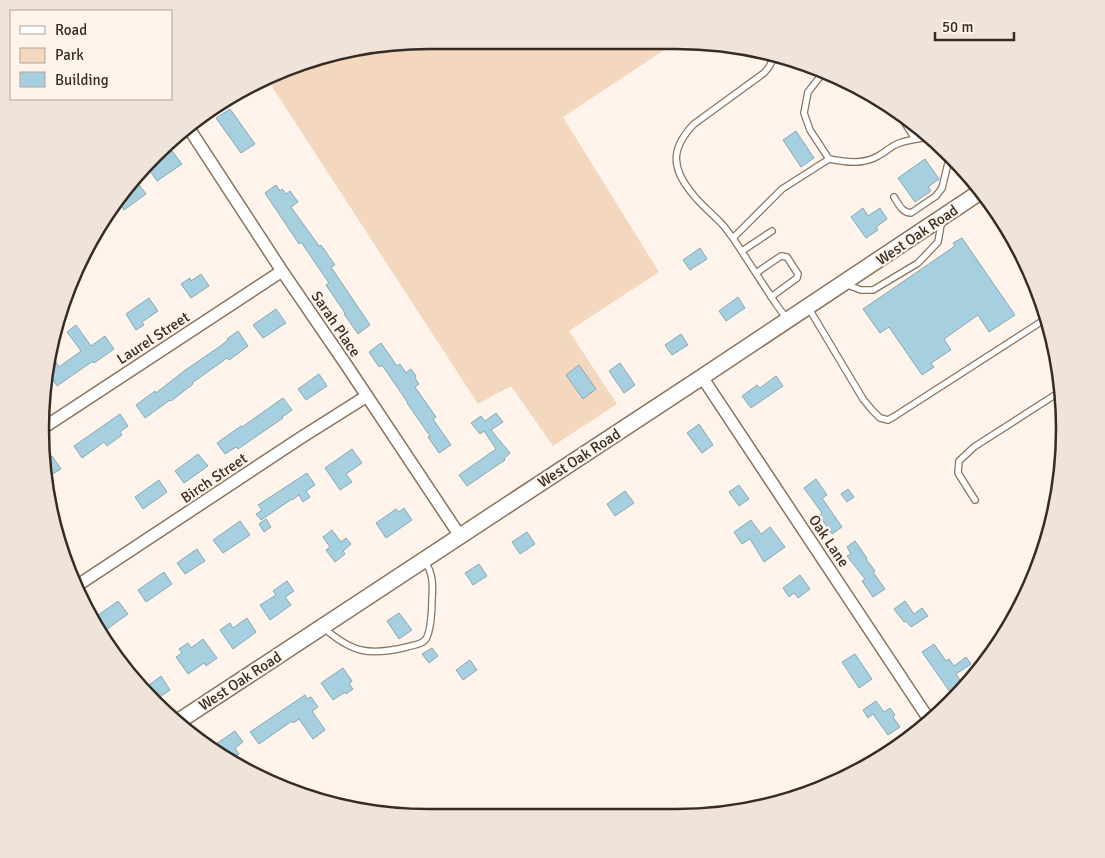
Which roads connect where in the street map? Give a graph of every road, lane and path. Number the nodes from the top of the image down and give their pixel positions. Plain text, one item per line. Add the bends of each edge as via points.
1 (772, 62) edge
2 (820, 77) edge
3 (909, 129) edge
4 (191, 133) edge
5 (916, 139) junction
6 (921, 139) edge
7 (829, 159) junction
8 (948, 163) edge
9 (976, 195) edge
10 (894, 197) dead end
11 (943, 217) junction
12 (772, 231) dead end
13 (733, 238) junction
14 (742, 252) junction
15 (282, 271) junction
16 (756, 273) junction
17 (843, 284) junction
18 (771, 296) junction
19 (808, 307) junction
20 (788, 320) junction
21 (1040, 322) edge
22 (702, 377) junction
23 (1054, 395) edge
24 (367, 396) junction
25 (49, 424) edge
26 (976, 500) dead end
27 (460, 536) junction
28 (424, 560) junction
29 (81, 583) edge
30 (322, 626) junction
31 (926, 716) edge
32 (183, 719) edge

1 - 13 lane via 764,74 694,124 678,145 676,156 683,181
2 - 7 lane via 808,92 804,113 810,130
3 - 5 lane
4 - 15 street, Sarah Place
5 - 6 lane
5 - 7 lane via 896,144 877,157 860,162
7 - 13 lane via 782,189
8 - 10 lane via 942,188 911,213 903,210
9 - 11 street, West Oak Road
11 - 17 street, West Oak Road
11 - 17 lane via 938,242 918,263 873,290
12 - 14 lane
13 - 14 lane
14 - 16 lane
15 - 24 street, Sarah Place
15 - 25 street, Laurel Street
16 - 18 lane
16 - 18 lane via 781,256 787,257 798,274 797,278
17 - 19 street, West Oak Road
18 - 20 lane
19 - 20 street, West Oak Road
19 - 21 lane via 863,399 880,418 888,420
20 - 22 street, West Oak Road
22 - 27 street, West Oak Road
22 - 31 street, Oak Lane
23 - 26 lane via 974,446 959,461 958,473
24 - 27 street, Sarah Place
24 - 29 street, Birch Street
27 - 28 street, West Oak Road
28 - 30 street, West Oak Road
28 - 30 lane via 433,579 432,614 424,641 402,648 368,652 337,640
30 - 32 street, West Oak Road

